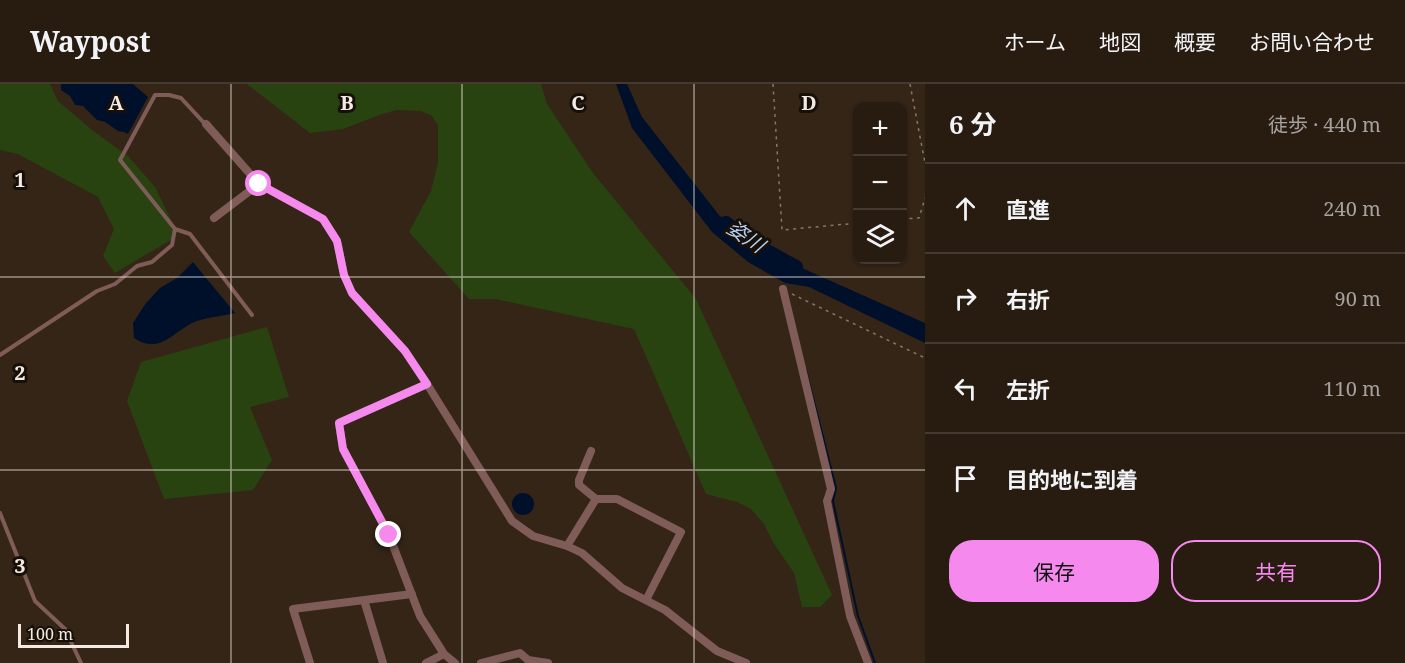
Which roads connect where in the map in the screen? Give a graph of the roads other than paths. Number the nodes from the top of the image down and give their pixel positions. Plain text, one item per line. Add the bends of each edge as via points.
1 (206, 124) joint
2 (259, 184) junction
3 (214, 218) dead end
4 (175, 229) junction
5 (783, 289) road end
6 (252, 315) dead end
7 (0, 355) edge
8 (427, 384) junction
9 (591, 451) dead end
10 (596, 499) junction
11 (0, 513) edge
12 (567, 546) junction
13 (412, 594) junction
14 (364, 600) junction
15 (646, 600) junction
16 (444, 654) junction
17 (81, 663) edge
18 (310, 663) edge
19 (383, 663) edge
20 (426, 663) edge
21 (455, 663) edge
22 (481, 663) edge
23 (548, 663) edge
24 (747, 663) edge
25 (868, 663) edge

1 - 2 street
1 - 4 lane via 181,99 155,95 120,160
2 - 3 street
2 - 8 street via 323,219 337,241 352,293 405,351
4 - 6 lane via 190,234
4 - 7 lane via 172,245 152,262 137,266 116,284 98,291
5 - 25 street via 831,489 827,501 850,616
8 - 12 street via 512,521 533,536
8 - 13 street via 339,423 343,449 389,535
9 - 10 street via 579,485
10 - 12 street
10 - 15 street via 617,500 681,532
11 - 17 lane via 35,601 65,629
12 - 15 street via 582,553 622,588
13 - 14 street
13 - 16 street via 420,616
14 - 18 street via 292,609
14 - 19 street
15 - 24 street via 717,651
16 - 20 street
16 - 21 street
22 - 23 street via 520,653 528,660

